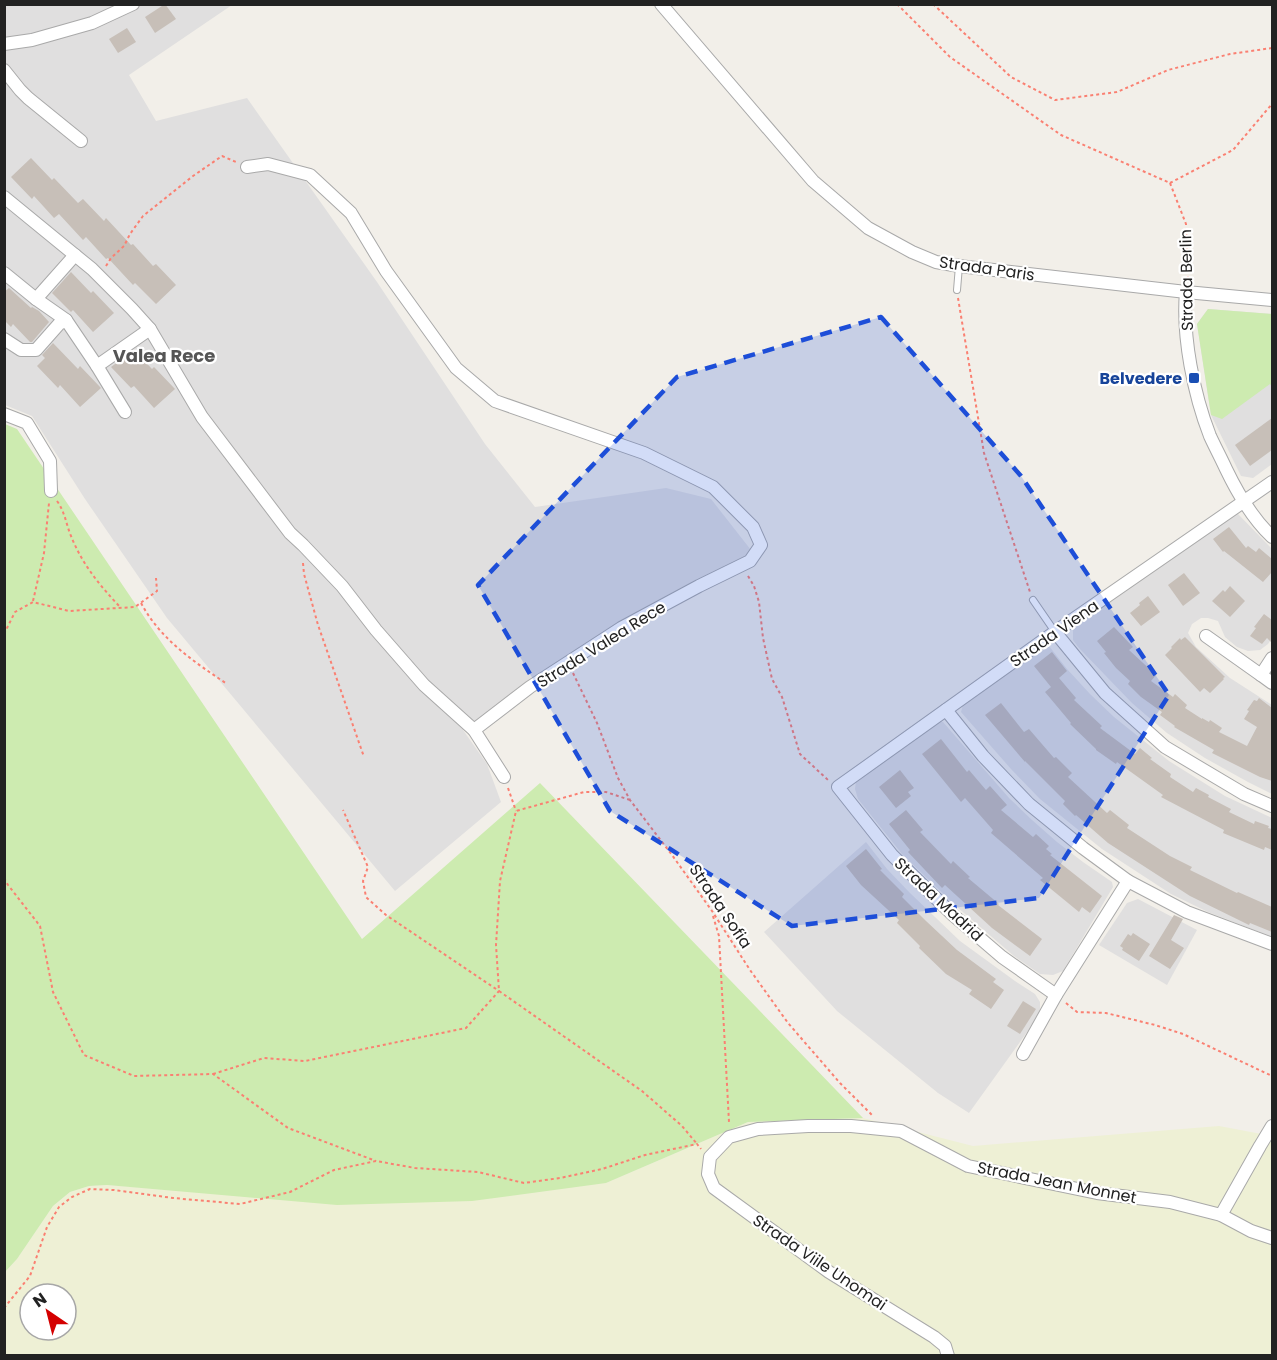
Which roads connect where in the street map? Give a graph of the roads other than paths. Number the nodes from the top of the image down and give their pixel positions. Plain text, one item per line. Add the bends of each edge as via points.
1 (133, 4) edge
2 (661, 4) edge
3 (4, 44) edge
4 (4, 70) edge
5 (81, 141) dead end
6 (247, 167) road end
7 (4, 197) edge
8 (75, 255) junction
9 (959, 266) junction
10 (4, 273) edge
11 (957, 290) road end
12 (1186, 292) junction
13 (36, 299) junction
14 (1272, 300) edge
15 (66, 320) junction
16 (150, 329) junction
17 (4, 339) edge
18 (97, 366) junction
19 (125, 412) dead end
20 (4, 414) edge
21 (1272, 482) edge
22 (51, 491) road end
23 (1244, 501) junction
24 (1272, 537) edge
25 (1033, 600) road end
26 (1055, 632) junction
27 (1206, 636) dead end
28 (1272, 658) edge
29 (1261, 675) junction
30 (1272, 683) edge
31 (946, 710) junction
32 (474, 730) junction
33 (504, 777) road end
34 (838, 787) joint
35 (1272, 806) edge
36 (1128, 882) junction
37 (1272, 944) edge
38 (1056, 995) junction
39 (1023, 1054) dead end
40 (1272, 1126) edge
41 (729, 1137) joint
42 (1221, 1215) junction
43 (1272, 1238) edge
44 (948, 1356) edge

1 - 3 street via 92,23
2 - 9 street, Strada Paris via 813,181 868,228 912,252
4 - 5 street via 28,98
6 - 32 street, Strada Valea Rece via 268,164 310,175 351,213 386,271 456,368 495,401 645,453 713,487 753,527 761,545 750,561 621,628 530,687
7 - 8 street
8 - 13 street
8 - 16 street
9 - 11 lane
9 - 12 street, Strada Paris
10 - 13 street
12 - 14 street, Strada Paris
12 - 23 street, Strada Berlin via 1189,355 1197,392 1210,436
13 - 15 street
15 - 17 street via 36,350 21,350
15 - 18 street
16 - 18 street
16 - 32 street via 202,417 290,533 342,586 424,685
18 - 19 street
20 - 22 street via 27,423 50,460
21 - 23 street, Strada Viena
23 - 24 street, Strada Berlin
23 - 26 street, Strada Viena
25 - 26 lane
26 - 31 street, Strada Viena
26 - 35 street via 1105,693 1165,747 1244,794
27 - 29 street
28 - 29 street
29 - 30 street
31 - 34 street, Strada Viena
31 - 36 street via 1029,804
32 - 33 street
34 - 38 street, Strada Madrid via 892,855 953,915 1002,957
36 - 37 street via 1187,912
36 - 38 street
38 - 39 street
40 - 42 street
41 - 42 street, Strada Jean Monnet via 758,1129 808,1126 900,1131 968,1166 1170,1202
41 - 44 street, Strada Viile Unomai via 710,1157 708,1174 714,1188 829,1272 934,1337 945,1346
42 - 43 street, Strada Jean Monnet

